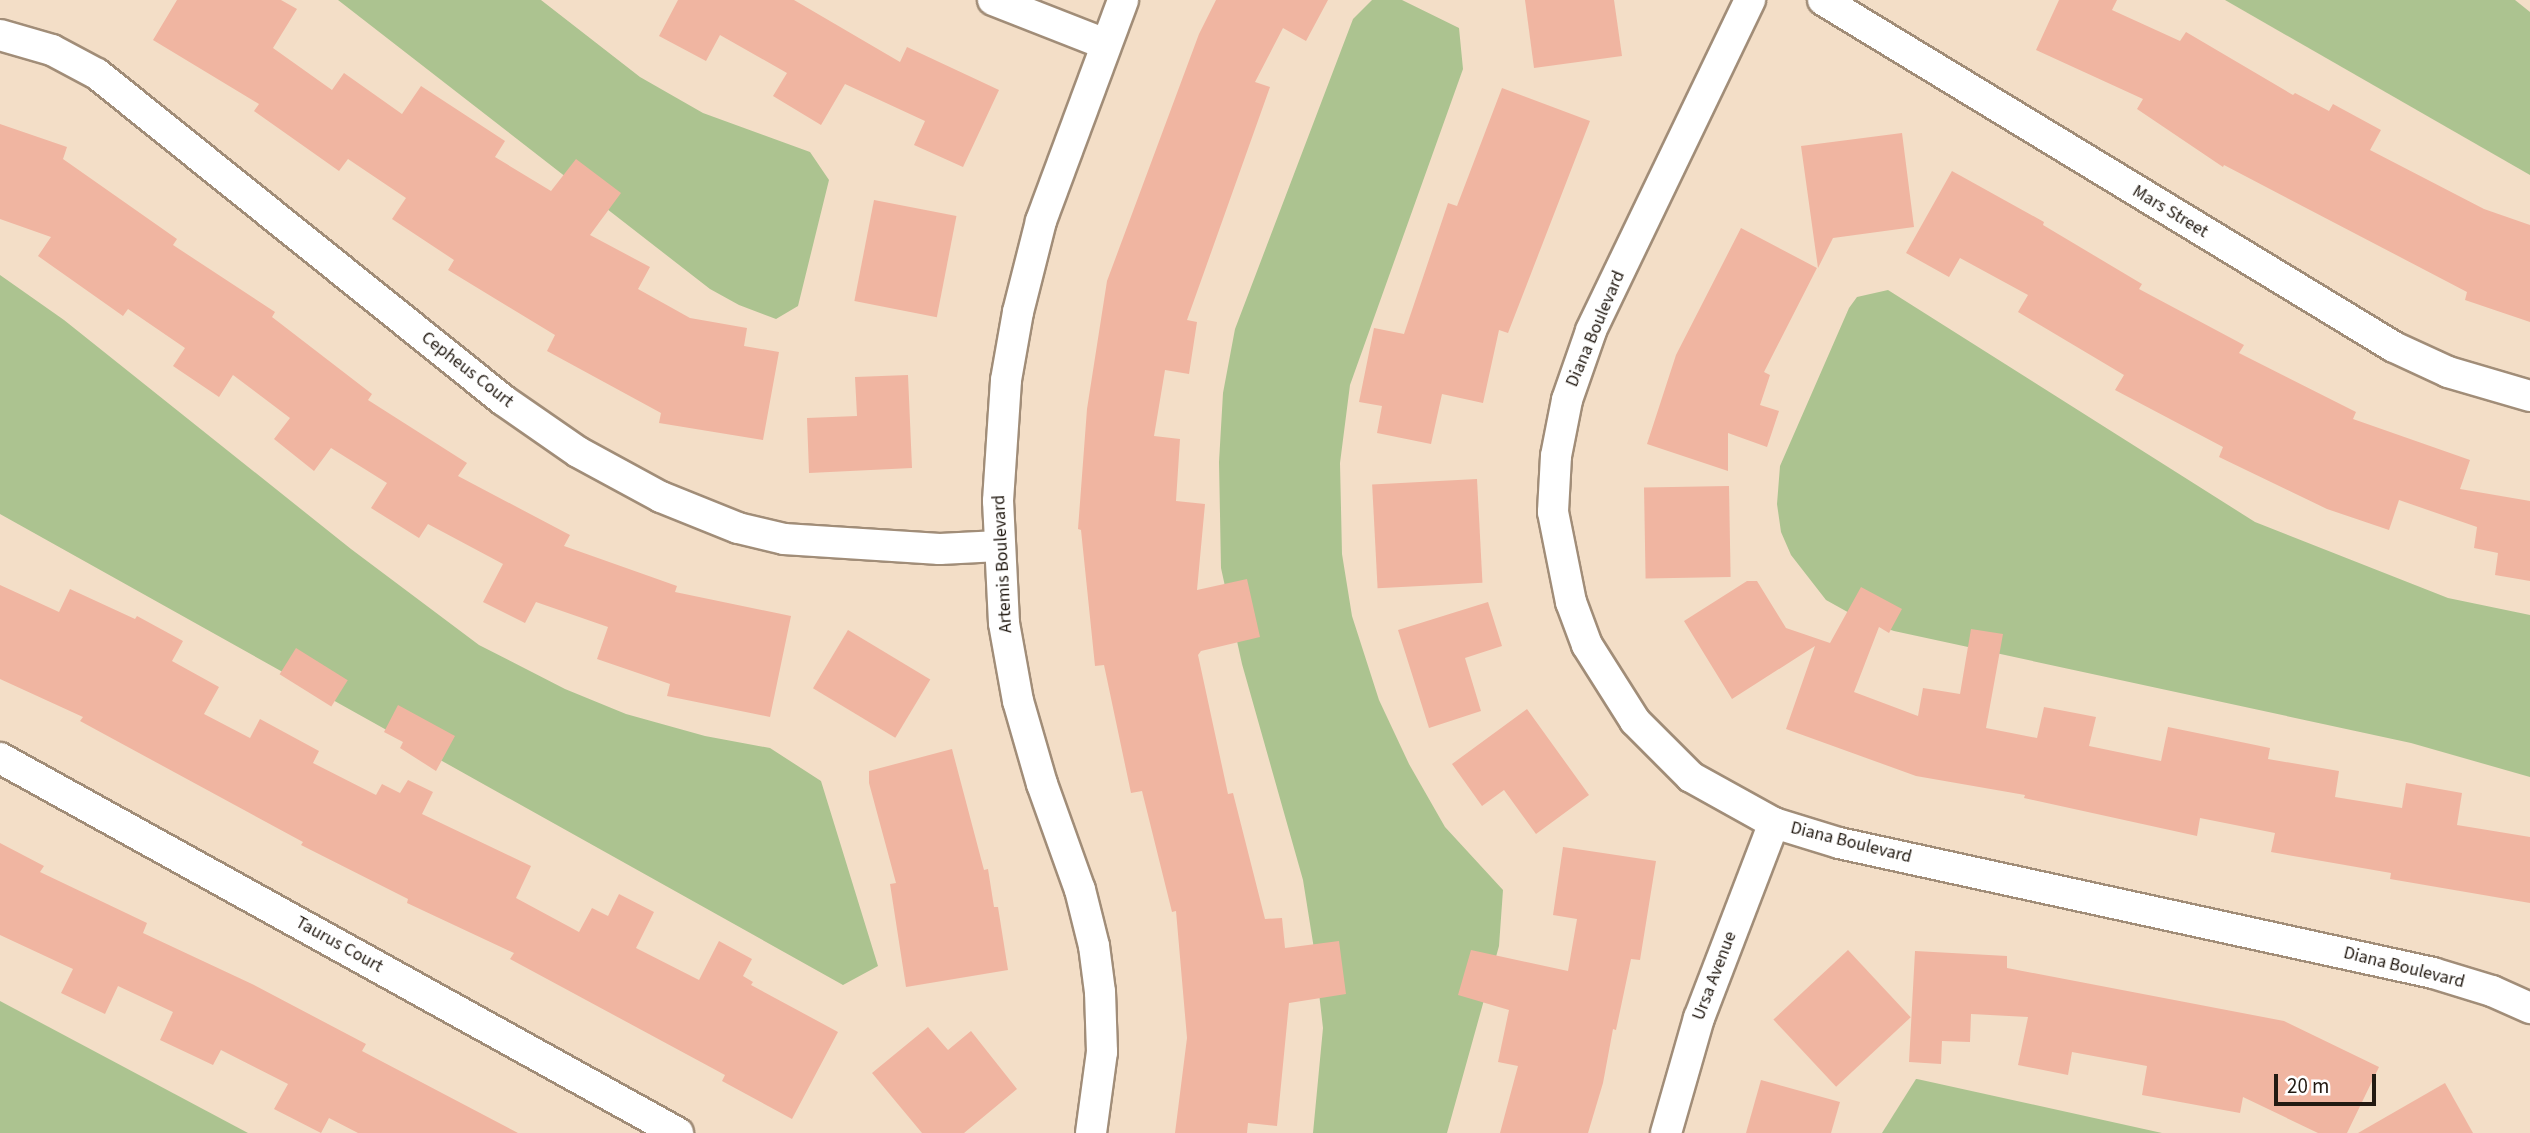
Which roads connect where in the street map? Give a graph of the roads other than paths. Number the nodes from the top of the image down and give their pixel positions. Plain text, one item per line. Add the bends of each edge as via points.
1 (993, 0) edge
2 (1123, 0) edge
3 (1750, 0) edge
4 (1823, 0) edge
5 (0, 36) edge
6 (1105, 44) junction
7 (2530, 396) edge
8 (999, 546) junction
9 (0, 758) edge
10 (1774, 823) junction
11 (2530, 1008) edge
12 (678, 1133) edge
13 (1091, 1133) edge
14 (1666, 1133) edge

1 - 6 street
2 - 6 street, Artemis Boulevard
3 - 10 street, Diana Boulevard via 1591,331 1567,400 1556,456 1553,512 1571,602 1587,645 1635,721 1691,777
4 - 7 street, Mars Street via 2394,347 2448,372
5 - 8 street, Cepheus Court via 52,50 97,74 503,400 578,452 661,497 738,528 784,538 940,549
6 - 8 street, Artemis Boulevard via 1045,208 1018,312 1000,443
8 - 13 street, Artemis Boulevard via 1004,623 1018,701 1094,946 1101,1052
9 - 12 street, Taurus Court
10 - 11 street, Diana Boulevard via 1839,843 2432,972 2492,990
10 - 14 street, Ursa Avenue via 1699,1018

